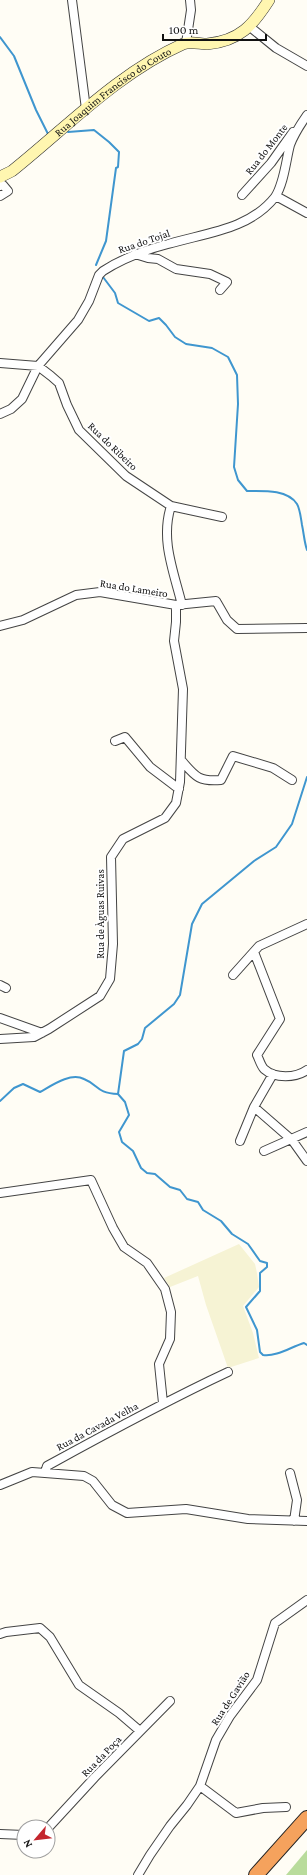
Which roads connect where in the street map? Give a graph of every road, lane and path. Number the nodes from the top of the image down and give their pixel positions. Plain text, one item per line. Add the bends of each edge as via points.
1 (72, 0) edge
2 (190, 0) edge
3 (269, 0) edge
4 (250, 27) junction
5 (186, 43) junction
6 (307, 66) edge
7 (86, 109) junction
8 (307, 115) edge
9 (0, 177) edge
10 (0, 186) edge
11 (242, 195) dead end
12 (0, 196) edge
13 (276, 196) junction
14 (307, 213) edge
15 (135, 254) junction
16 (220, 290) dead end
17 (0, 363) edge
18 (38, 366) junction
19 (0, 413) edge
20 (171, 506) junction
21 (222, 517) dead end
22 (179, 605) junction
23 (0, 626) edge
24 (307, 628) edge
25 (115, 741) dead end
26 (181, 760) junction
27 (292, 780) dead end
28 (179, 789) junction
29 (307, 924) edge
30 (254, 952) junction
31 (233, 974) dead end
32 (0, 1018) edge
33 (42, 1033) junction
34 (0, 1039) edge
35 (307, 1070) edge
36 (272, 1074) junction
37 (254, 1107) junction
38 (307, 1132) edge
39 (290, 1138) junction
40 (240, 1141) dead end
41 (264, 1151) dead end
42 (307, 1161) edge
43 (0, 1192) edge
44 (228, 1372) dead end
45 (163, 1403) junction
46 (45, 1472) junction
47 (290, 1474) dead end
48 (0, 1485) edge
49 (294, 1521) junction
50 (307, 1521) edge
51 (307, 1600) edge
52 (0, 1634) edge
53 (170, 1701) dead end
54 (140, 1731) junction
55 (200, 1786) junction
56 (286, 1807) dead end
57 (307, 1818) edge
58 (56, 1820) edge
59 (307, 1832) edge
60 (0, 1834) edge
61 (16, 1835) edge
62 (138, 1875) edge
63 (256, 1875) edge
64 (267, 1875) edge

1 - 7 street
2 - 5 street
3 - 4 main road, Rua Joaquim Francisco do Couto
4 - 5 main road, Rua Joaquim Francisco do Couto via 237,35 216,42
4 - 6 street via 276,48
5 - 7 main road, Rua Joaquim Francisco do Couto via 156,58
7 - 9 main road, Rua Joaquim Francisco do Couto via 12,171
8 - 11 street, Rua do Monte via 271,163
8 - 13 street, Rua do Tojal via 290,145
10 - 12 street via 3,185 8,191
13 - 14 street
13 - 15 street, Rua do Tojal via 264,208 227,229
15 - 16 street via 158,258 176,270 210,274 227,282
15 - 18 street, Rua do Tojal via 113,264 99,275 78,320
17 - 18 street
18 - 19 street, Rua do Tojal via 22,399 11,409
18 - 20 street, Rua do Ribeiro via 59,383 79,430 126,476
20 - 21 street, Rua do Ribeiro
20 - 22 street, Rua do Lameiro via 166,527 166,543
22 - 23 street, Rua do Lameiro via 100,592 76,595 23,620
22 - 24 street via 216,601 227,620 237,629
22 - 26 street, Rua de Àguas Ruivas via 174,641 183,689
25 - 28 street via 125,737 150,767
26 - 27 street via 197,778 208,781 221,780 233,756 273,768
26 - 28 street, Rua de Àguas Ruivas
28 - 33 street, Rua de Àguas Ruivas via 176,803 165,818 123,839 111,856 113,944 110,979 100,996
29 - 30 street via 259,946
30 - 31 street
30 - 36 street via 280,1019 257,1055 264,1069
32 - 33 street
33 - 34 street, Rua de Àguas Ruivas via 34,1037
35 - 36 street via 301,1074 278,1077
36 - 37 street
37 - 39 street
37 - 40 street
38 - 39 street
39 - 41 street
39 - 42 street
43 - 45 street via 91,1180 124,1247 147,1263 165,1289 171,1312 170,1339 159,1364
44 - 45 street, Rua da Cavada Velha
45 - 46 street, Rua da Cavada Velha via 47,1466
46 - 48 street via 32,1472
46 - 49 street via 84,1476 93,1481 112,1505 127,1513 186,1509 248,1519
47 - 49 street via 297,1500
49 - 50 street
51 - 55 street, Rua de Gavião via 275,1623 257,1680 216,1740
52 - 54 street via 40,1628 50,1637 79,1685
53 - 54 street, Rua da Poça
54 - 58 street, Rua da Poça
55 - 56 street via 236,1813
55 - 62 street, Rua de Gavião
57 - 63 highway
59 - 64 highway
60 - 61 street

